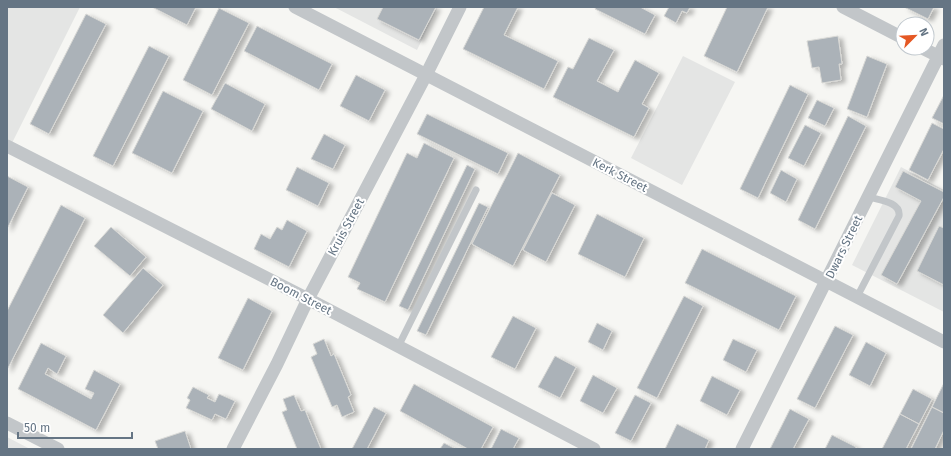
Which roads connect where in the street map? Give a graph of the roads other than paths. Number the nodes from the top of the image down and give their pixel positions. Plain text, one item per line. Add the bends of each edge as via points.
1 (296, 7) edge
2 (460, 7) edge
3 (843, 7) edge
4 (895, 34) edge
5 (942, 54) edge
6 (426, 75) junction
7 (7, 146) edge
8 (476, 190) dead end
9 (869, 197) junction
10 (827, 282) junction
11 (857, 298) junction
12 (308, 300) junction
13 (944, 342) edge
14 (398, 347) junction
15 (7, 422) edge
16 (58, 449) edge
17 (234, 449) edge
18 (594, 449) edge
19 (742, 449) edge

1 - 6 street, Kerk Street
2 - 6 street, Kruis Street
3 - 4 street
5 - 9 street, Dwars Street
6 - 10 street, Kerk Street
6 - 12 street, Kruis Street
7 - 12 street, Boom Street
8 - 14 lane
9 - 10 street, Dwars Street
9 - 11 lane via 892,204 900,212
10 - 11 street, Kerk Street
10 - 19 street, Dwars Street
11 - 13 street, Kerk Street
12 - 14 street, Boom Street
12 - 17 street, Kruis Street
14 - 18 street, Boom Street
15 - 16 street

